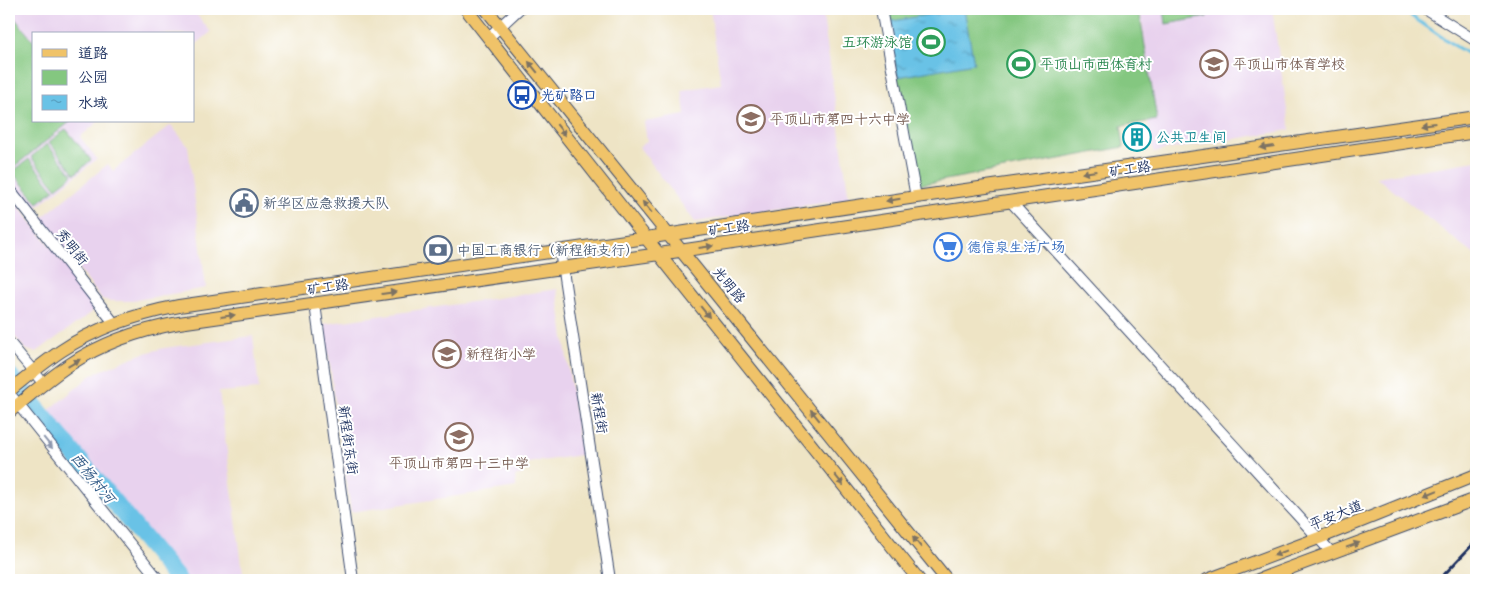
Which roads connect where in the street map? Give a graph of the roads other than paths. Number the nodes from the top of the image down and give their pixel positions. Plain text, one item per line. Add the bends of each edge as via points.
1 (466, 9) edge
2 (486, 9) edge
3 (519, 9) edge
4 (881, 9) edge
5 (1425, 9) edge
6 (500, 26) junction
7 (489, 37) junction
8 (1476, 41) edge
9 (1476, 118) edge
10 (1476, 132) edge
11 (9, 188) edge
12 (916, 197) junction
13 (1011, 202) junction
14 (669, 234) junction
15 (646, 238) junction
16 (560, 251) junction
17 (682, 251) junction
18 (659, 254) junction
19 (562, 268) junction
20 (316, 304) junction
21 (114, 323) junction
22 (9, 342) edge
23 (29, 375) junction
24 (40, 388) junction
25 (9, 392) edge
26 (13, 408) edge
27 (1476, 475) edge
28 (1476, 500) edge
29 (1318, 538) junction
30 (1332, 552) junction
31 (159, 580) edge
32 (352, 580) edge
33 (610, 580) edge
34 (919, 580) edge
35 (947, 580) edge
36 (1207, 580) edge
37 (1258, 580) edge

1 - 7 main road
2 - 6 main road, 光明路
3 - 6 street
4 - 12 street
5 - 8 street
6 - 7 street
14 -> 6 main road, 光明路
7 -> 15 main road
9 -> 12 main road, 矿工路
10 - 13 main road, 矿工路
11 - 21 street, 秀明街
12 -> 14 main road, 矿工路
17 -> 13 main road, 矿工路
13 - 29 street
14 - 15 main road, 矿工路
14 - 17 main road, 光明路
15 - 16 main road, 矿工路
15 - 18 main road
16 - 19 street, 新程街
16 - 21 main road, 矿工路 via 179,306
17 - 18 main road, 矿工路
35 -> 17 main road, 光明路
18 - 19 main road, 矿工路
18 -> 34 main road
20 -> 19 main road, 矿工路
19 - 33 street, 新程街
24 -> 20 main road, 矿工路 via 70,364 138,332 179,323
20 - 32 street, 新程街东街
21 - 23 main road, 矿工路 via 60,351
22 - 23 street
23 - 24 street
23 - 25 main road, 矿工路
24 - 26 main road, 矿工路
25 - 26 street
26 -> 31 street
27 -> 29 main road, 平安大道
30 -> 28 main road
29 - 30 street
29 -> 36 main road, 平安大道
30 - 37 main road

